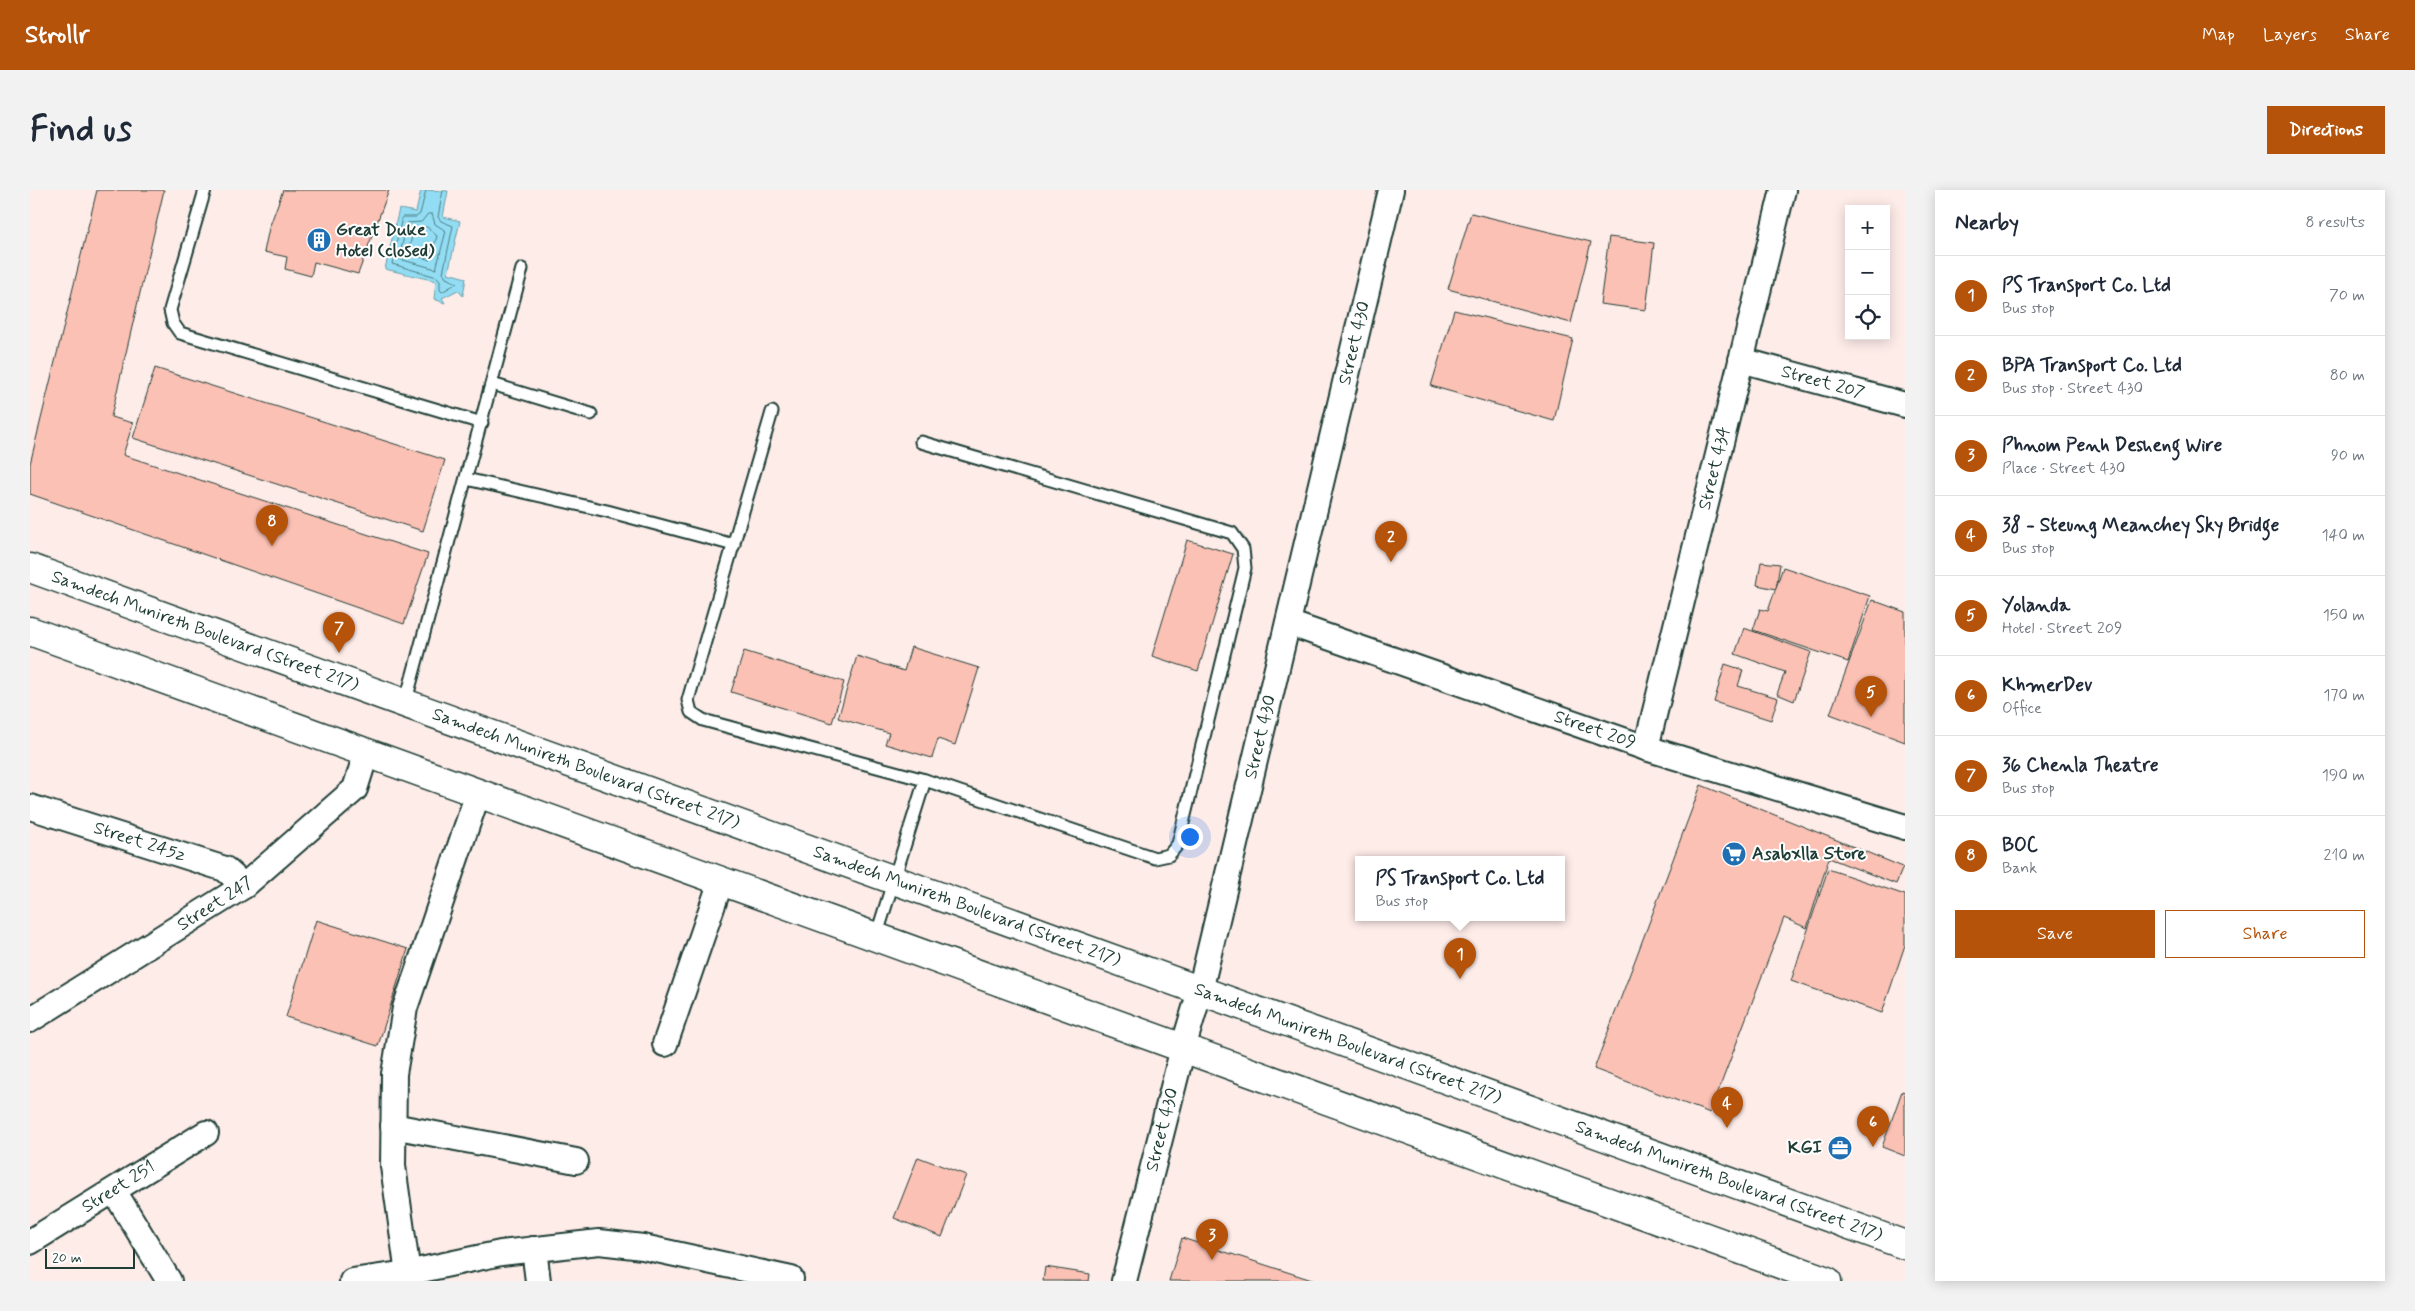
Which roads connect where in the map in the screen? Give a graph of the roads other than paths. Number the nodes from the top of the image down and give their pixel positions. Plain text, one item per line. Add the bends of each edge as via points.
1 (205, 190) edge
2 (1391, 190) edge
3 (1783, 190) edge
4 (522, 268) dead end
5 (1741, 360) junction
6 (492, 384) junction
7 (1905, 405) edge
8 (772, 412) dead end
9 (591, 414) dead end
10 (482, 423) junction
11 (922, 442) dead end
12 (466, 479) junction
13 (734, 545) junction
14 (30, 568) edge
15 (1288, 623) junction
16 (30, 631) edge
17 (405, 704) junction
18 (1646, 748) junction
19 (366, 754) junction
20 (925, 780) junction
21 (478, 793) junction
22 (30, 807) edge
23 (1905, 827) edge
24 (721, 881) junction
25 (894, 881) junction
26 (244, 886) junction
27 (876, 937) junction
28 (1200, 992) junction
29 (30, 1020) edge
30 (665, 1044) dead end
31 (1183, 1048) junction
32 (393, 1126) junction
33 (206, 1133) dead end
34 (576, 1161) dead end
35 (114, 1191) junction
36 (30, 1242) edge
37 (1905, 1245) edge
38 (534, 1249) junction
39 (408, 1277) edge
40 (791, 1278) dead end
41 (169, 1281) edge
42 (352, 1281) edge
43 (538, 1281) edge
44 (1124, 1281) edge
45 (1827, 1281) edge

1 - 10 lane via 170,310 180,333
2 - 15 street, Street 430
3 - 5 street, Street 434
4 - 6 lane
5 - 7 street, Street 207
5 - 18 street, Street 434
6 - 9 lane
6 - 10 lane
8 - 13 lane
10 - 12 lane
11 - 20 lane via 1232,532 1243,549 1245,568 1178,844 1169,855 1155,858
12 - 13 lane via 607,511
12 - 17 lane
13 - 20 lane via 688,700 691,712 703,720
14 - 17 main road, Samdech Munireth Boulevard (Street 217)
15 - 18 street, Street 209
15 - 28 street, Street 430
16 - 19 main road
17 - 25 main road, Samdech Munireth Boulevard (Street 217)
18 - 23 street, Street 209
19 - 21 main road
19 - 26 street, Street 247 via 355,789
20 - 25 lane
21 - 24 main road
21 - 32 street via 405,1008 394,1074
22 - 26 street, Street 245z via 225,870
24 - 27 main road
24 - 30 street
25 - 27 lane
25 - 28 main road, Samdech Munireth Boulevard (Street 217)
26 - 29 street, Street 247
27 - 31 main road
28 - 31 street, Street 430
28 - 37 main road, Samdech Munireth Boulevard (Street 217)
31 - 44 street, Street 430
31 - 45 main road
32 - 34 street
32 - 39 street via 393,1166
33 - 35 street, Street 251
35 - 36 street, Street 251
35 - 41 street
38 - 39 street via 501,1253
38 - 40 street via 599,1242 617,1244
38 - 43 street
39 - 42 street

